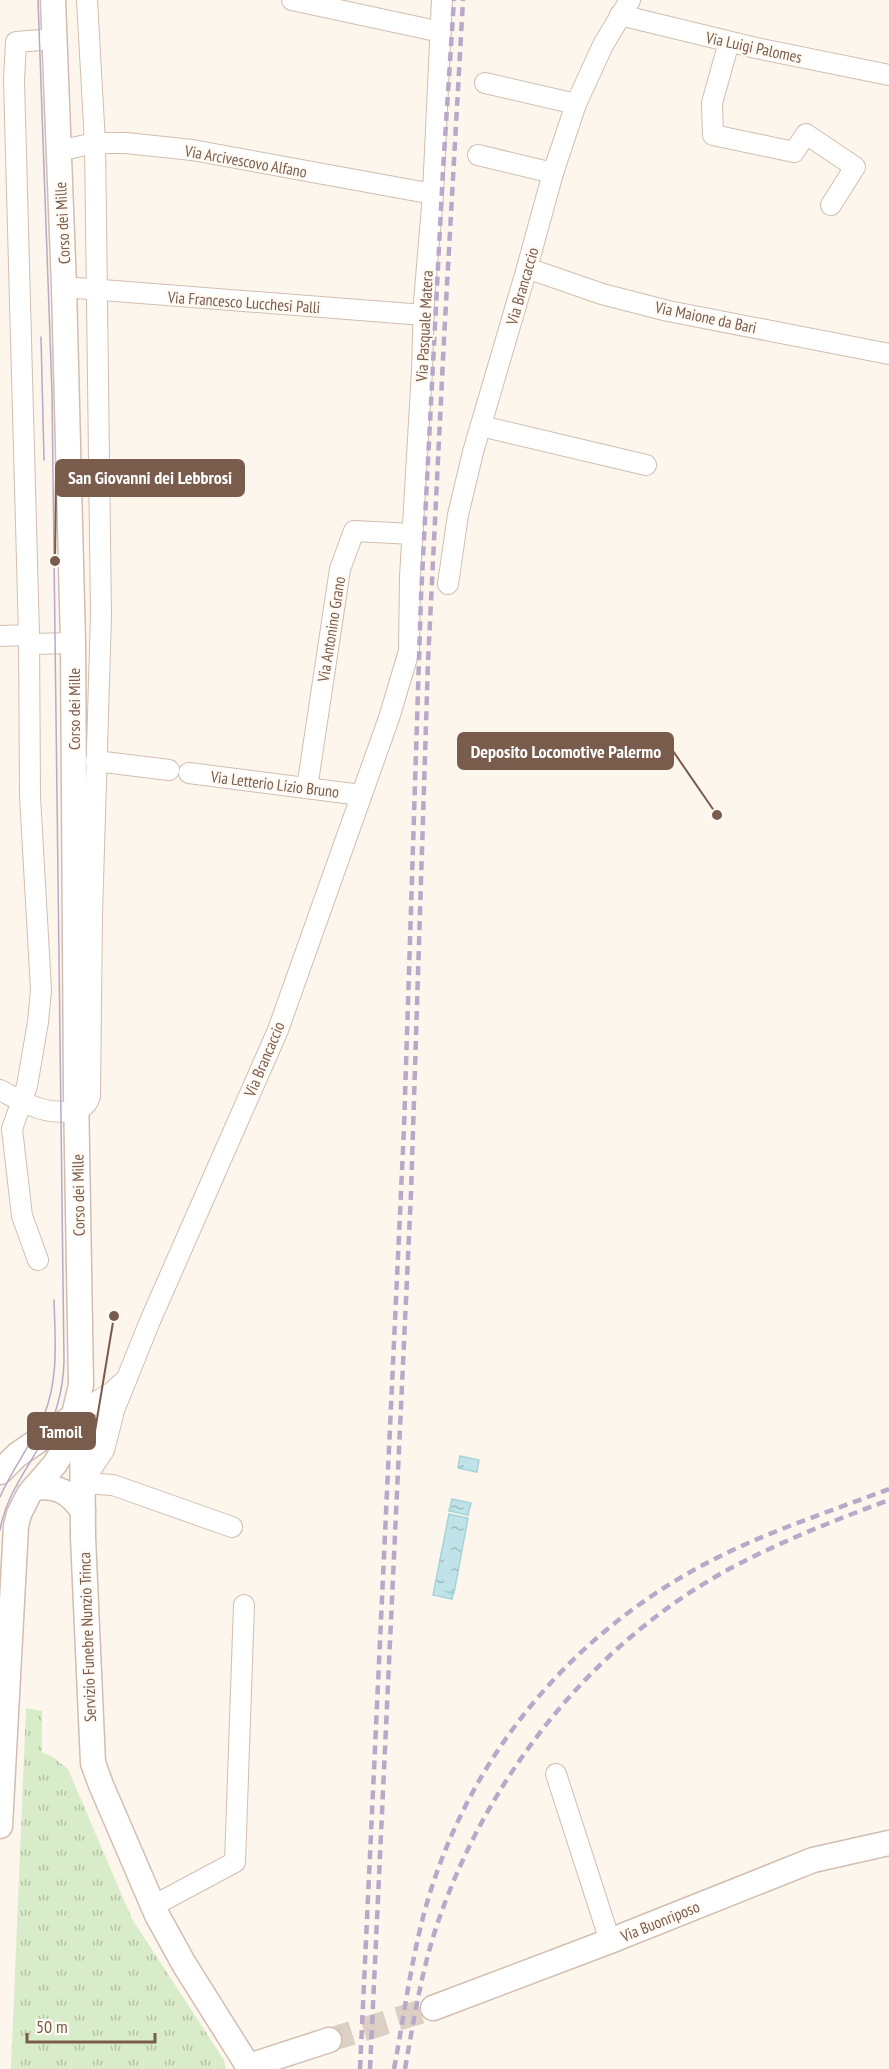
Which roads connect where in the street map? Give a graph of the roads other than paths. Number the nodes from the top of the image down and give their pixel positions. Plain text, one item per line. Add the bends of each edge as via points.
1 (53, 0) edge
2 (87, 0) edge
3 (292, 0) edge
4 (442, 0) edge
5 (625, 8) edge
6 (441, 32) junction
7 (54, 39) junction
8 (8, 42) edge
9 (729, 42) junction
10 (889, 75) edge
11 (485, 83) dead end
12 (576, 104) junction
13 (95, 143) junction
14 (58, 151) junction
15 (478, 155) dead end
16 (552, 172) junction
17 (433, 194) junction
18 (831, 205) dead end
19 (527, 268) junction
20 (64, 287) junction
21 (96, 290) junction
22 (424, 315) junction
23 (889, 354) edge
24 (481, 426) junction
25 (646, 465) dead end
26 (413, 534) junction
27 (448, 584) dead end
28 (0, 636) edge
29 (29, 639) junction
30 (73, 643) junction
31 (409, 651) joint
32 (96, 761) junction
33 (169, 770) dead end
34 (189, 773) dead end
35 (307, 788) junction
36 (361, 795) junction
37 (0, 1090) edge
38 (22, 1102) junction
39 (77, 1110) junction
40 (38, 1260) dead end
41 (128, 1376) junction
42 (116, 1408) junction
43 (78, 1414) junction
44 (82, 1449) junction
45 (0, 1472) edge
46 (82, 1483) junction
47 (34, 1488) junction
48 (83, 1511) junction
49 (232, 1527) dead end
50 (244, 1605) dead end
51 (556, 1774) dead end
52 (0, 1826) edge
53 (889, 1843) edge
54 (153, 1906) junction
55 (610, 1941) junction
56 (433, 2008) tunnel mouth
57 (329, 2040) tunnel mouth
58 (249, 2067) edge

1 - 7 street, Corso dei Mille
2 - 13 street
3 - 6 street
4 - 6 street, Via Pasquale Matera
5 - 9 street, Via Luigi Palomes
5 - 12 street, Via Brancaccio
6 - 17 street, Via Pasquale Matera
7 - 8 street
7 - 14 street, Corso dei Mille
8 - 29 street via 14,80
9 - 10 street, Via Luigi Palomes
9 - 18 street via 712,103 712,135 794,152 806,134 855,167
11 - 12 street
12 - 16 street, Via Brancaccio
13 - 14 street, Via Arcivescovo Alfano
13 - 17 street, Via Arcivescovo Alfano via 192,150
13 - 21 street
14 - 20 street, Corso dei Mille
15 - 16 street
16 - 19 street, Via Brancaccio
17 - 22 street, Via Pasquale Matera
19 - 23 street, Via Maione da Bari via 602,294 668,310
19 - 24 street, Via Brancaccio
20 - 21 street, Via Francesco Lucchesi Palli
20 - 30 street, Corso dei Mille
21 - 22 street, Via Francesco Lucchesi Palli
21 - 32 street via 100,615
22 - 26 street, Via Pasquale Matera
24 - 25 street
24 - 27 street, Via Brancaccio via 458,514
26 - 31 street, Via Pasquale Matera
26 - 35 street, Via Antonino Grano via 354,531 340,569
28 - 29 street
29 - 30 street
29 - 38 street via 30,796 41,990
30 - 39 street, Corso dei Mille
31 - 36 street, Via Brancaccio
32 - 33 street
32 - 39 street via 90,1096 84,1108
34 - 35 street, Via Letterio Lizio Bruno
35 - 36 street, Via Letterio Lizio Bruno
36 - 41 street, Via Brancaccio via 278,1030
37 - 38 street
38 - 39 street via 39,1108
38 - 40 street via 12,1129 22,1216
39 - 43 street, Corso dei Mille via 81,1385
41 - 42 street, Via Brancaccio
41 - 43 street via 112,1392
42 - 44 street, Via Brancaccio
42 - 46 street via 104,1450
43 - 44 street
43 - 45 street via 17,1455
43 - 47 street via 61,1456
44 - 46 street
46 - 48 street
46 - 49 street via 113,1485
47 - 48 street via 59,1489
47 - 52 street via 19,1514 14,1536
48 - 54 street, Servizio Funebre Nunzio Trinca via 93,1762
50 - 54 street via 234,1862
51 - 55 street
53 - 55 street, Via Buonriposo via 813,1860
54 - 58 street, Servizio Funebre Nunzio Trinca via 184,1964
55 - 56 street, Via Buonriposo
57 - 58 street

